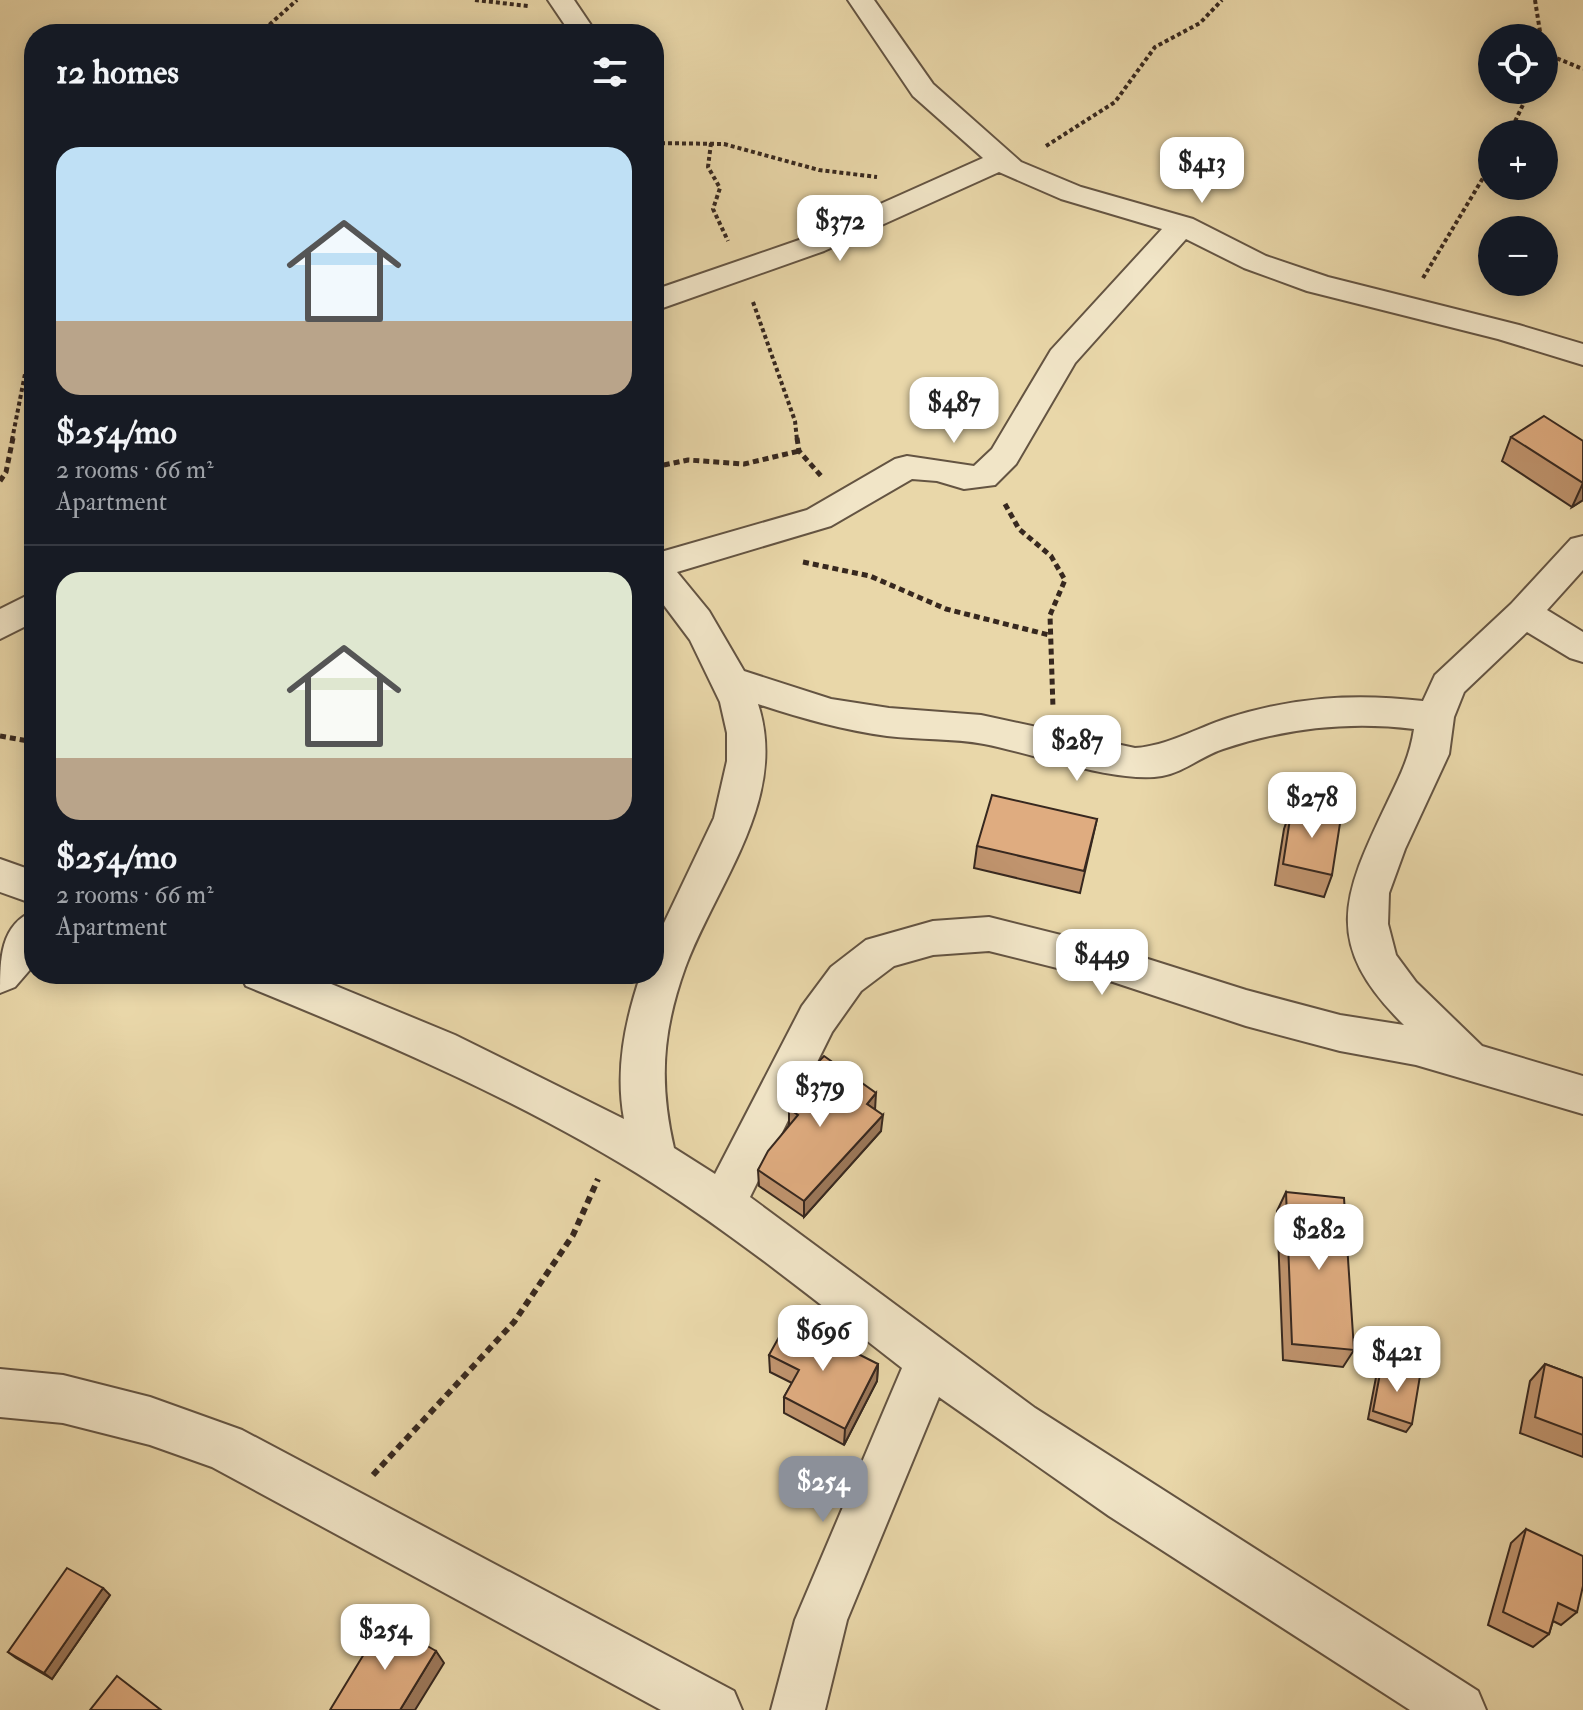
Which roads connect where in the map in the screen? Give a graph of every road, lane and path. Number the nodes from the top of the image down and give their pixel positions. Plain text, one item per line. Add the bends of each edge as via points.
1 (297, 0) edge
2 (475, 0) edge
3 (861, 0) edge
4 (1222, 0) edge
5 (1535, 0) edge
6 (565, 5) edge
7 (270, 24) edge
8 (577, 24) edge
9 (1539, 24) edge
10 (1558, 60) edge
11 (1583, 69) edge
12 (664, 143) edge
13 (711, 143) junction
14 (1006, 164) junction
15 (1478, 186) edge
16 (934, 190) junction
17 (1182, 225) junction
18 (746, 269) junction
19 (664, 298) edge
20 (1399, 306) junction
21 (1581, 354) edge
22 (24, 379) edge
23 (799, 451) junction
24 (664, 465) edge
25 (994, 469) junction
26 (0, 481) edge
27 (849, 502) junction
28 (737, 543) junction
29 (1583, 548) edge
30 (664, 566) edge
31 (664, 579) edge
32 (24, 611) edge
33 (1524, 613) junction
34 (0, 626) edge
35 (1049, 635) junction
36 (1583, 649) edge
37 (731, 681) junction
38 (1435, 717) junction
39 (0, 736) edge
40 (24, 740) edge
41 (1052, 745) junction
42 (0, 875) edge
43 (24, 884) edge
44 (24, 945) edge
45 (664, 974) edge
46 (0, 975) edge
47 (285, 984) edge
48 (661, 984) edge
49 (1468, 1060) junction
50 (1583, 1095) edge
51 (636, 1150) junction
52 (723, 1204) junction
53 (929, 1362) junction
54 (0, 1393) edge
55 (341, 1510) junction
56 (715, 1710) edge
57 (798, 1710) edge
58 (1459, 1710) edge

1 - 7 path
2 - 6 path
3 - 14 street via 923,90
4 - 14 path via 1200,23 1155,47 1115,102
5 - 9 path
6 - 8 street
10 - 11 path
12 - 13 path
13 - 16 path via 819,170
13 - 18 path via 708,167 720,188 713,209
14 - 16 street
14 - 17 street via 1071,193
15 - 20 path via 1419,284
16 - 18 street
17 - 20 street via 1255,262
17 - 25 street via 1062,357
18 - 19 street
18 - 23 path via 795,421
20 - 21 street
22 - 26 path
23 - 24 path via 744,464 688,460
23 - 27 path
25 - 27 street via 973,479 907,467
25 - 35 path via 1011,516 1031,542 1051,556 1065,580 1050,615
27 - 28 street via 819,518
28 - 30 street
28 - 35 path via 870,576 946,609
29 - 33 street
31 - 37 street via 694,614
32 - 34 street
33 - 36 street
33 - 38 street via 1448,685
35 - 41 path
37 - 41 street via 830,713 981,729
37 - 45 street via 746,733 742,780 721,848
38 - 41 street via 1370,709 1314,713 1205,740 1163,761 1135,763
38 - 49 street via 1430,754 1369,893 1367,924 1377,961 1401,995
39 - 40 path
42 - 43 street
44 - 46 street
47 - 51 street via 458,1057
48 - 51 street via 642,1060
49 - 50 street
49 - 52 street via 1246,1008 1113,965 989,934 933,938 881,952 846,979 817,1019
51 - 52 street
51 - 55 path via 514,1322
52 - 53 street
53 - 57 street via 821,1620
53 - 58 street via 1019,1426
54 - 55 street via 63,1399 150,1421 224,1447
55 - 56 street

